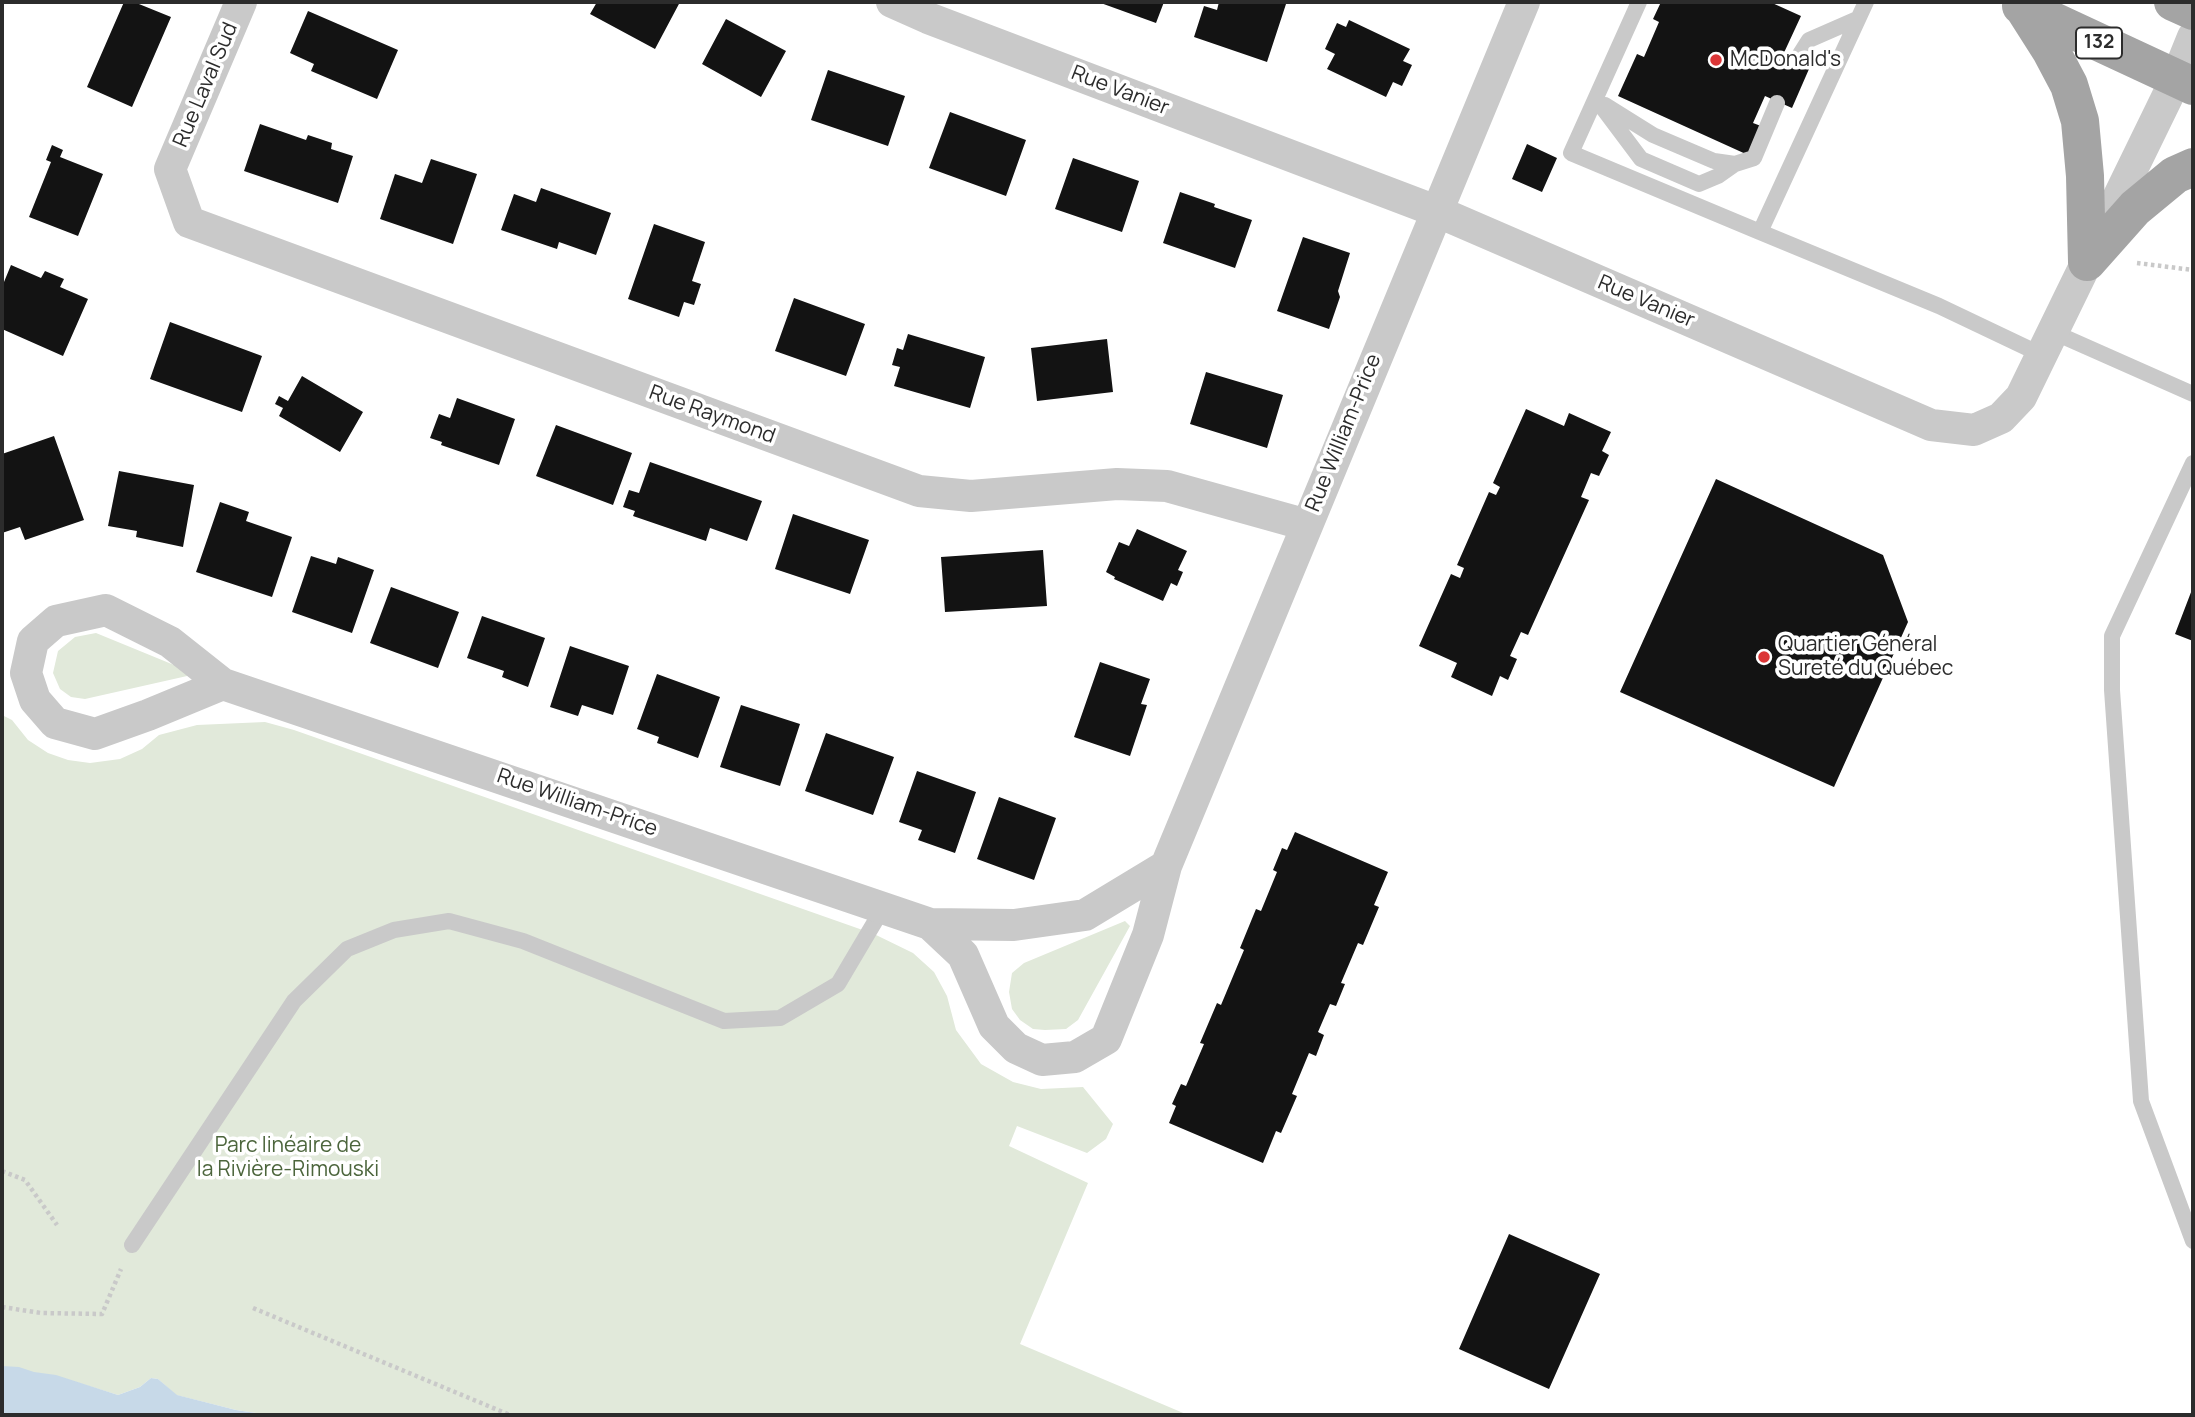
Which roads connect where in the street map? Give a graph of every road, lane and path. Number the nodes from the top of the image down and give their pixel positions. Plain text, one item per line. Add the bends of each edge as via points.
1 (241, 2) edge
2 (892, 2) edge
3 (1524, 2) edge
4 (1639, 2) edge
5 (1866, 2) edge
6 (2173, 2) edge
7 (2017, 4) edge
8 (2193, 10) edge
9 (1857, 19) junction
10 (2193, 37) edge
11 (1797, 60) dead end
12 (2185, 83) edge
13 (1596, 99) junction
14 (1777, 103) dead end
15 (1735, 164) junction
16 (2193, 167) edge
17 (170, 169) joint
18 (1436, 211) junction
19 (1760, 232) junction
20 (2087, 262) junction
21 (2048, 343) junction
22 (2193, 394) edge
23 (2193, 463) edge
24 (1307, 525) junction
25 (223, 684) junction
26 (1166, 866) junction
27 (883, 908) junction
28 (930, 924) junction
29 (2, 1171) edge
30 (57, 1224) dead end
31 (2193, 1241) edge
32 (132, 1245) joint
33 (2, 1307) edge
34 (253, 1308) dead end
35 (510, 1415) edge

1 - 17 street, Rue Laval Sud
2 - 18 street, Rue Vanier
3 - 18 street, Rue William-Price
4 - 13 lane
5 - 9 lane
6 - 8 main road
7 - 12 main road, 132
7 - 20 main road via 2051,51 2080,121
9 - 11 lane via 1809,40
9 - 19 lane
10 - 12 street, Rue Vanier
12 - 20 street, Rue Vanier
13 - 15 lane via 1653,135 1714,161
13 - 15 lane via 1641,159 1699,184
13 - 19 lane via 1571,153
14 - 15 lane via 1754,158
16 - 20 main road via 2175,175 2135,208
17 - 24 street, Rue Raymond via 189,222 919,491 971,496 1117,484 1167,486
18 - 21 street, Rue Vanier via 1931,425 1974,430 2001,418 2021,397
18 - 24 street, Rue William-Price
19 - 21 lane via 1927,301
20 - 21 street, Rue Vanier
21 - 22 lane
23 - 31 lane via 2112,636 2112,690 2141,1101
24 - 26 street, Rue William-Price
25 - 25 street, Rue William-Price via 170,642 106,610 56,621 33,641 26,673 35,700 55,723 95,734
25 - 27 street, Rue William-Price
26 - 28 street, Rue William-Price via 1085,915 1014,925
26 - 28 street, Rue William-Price via 1148,935 1106,1039 1075,1057 1042,1060 1016,1048 994,1026 963,955
27 - 28 street, Rue William-Price
27 - 32 lane via 838,984 780,1018 724,1021 523,941 449,921 394,930 347,949 294,1001
29 - 30 path via 25,1180
32 - 33 path via 102,1314
34 - 35 path

